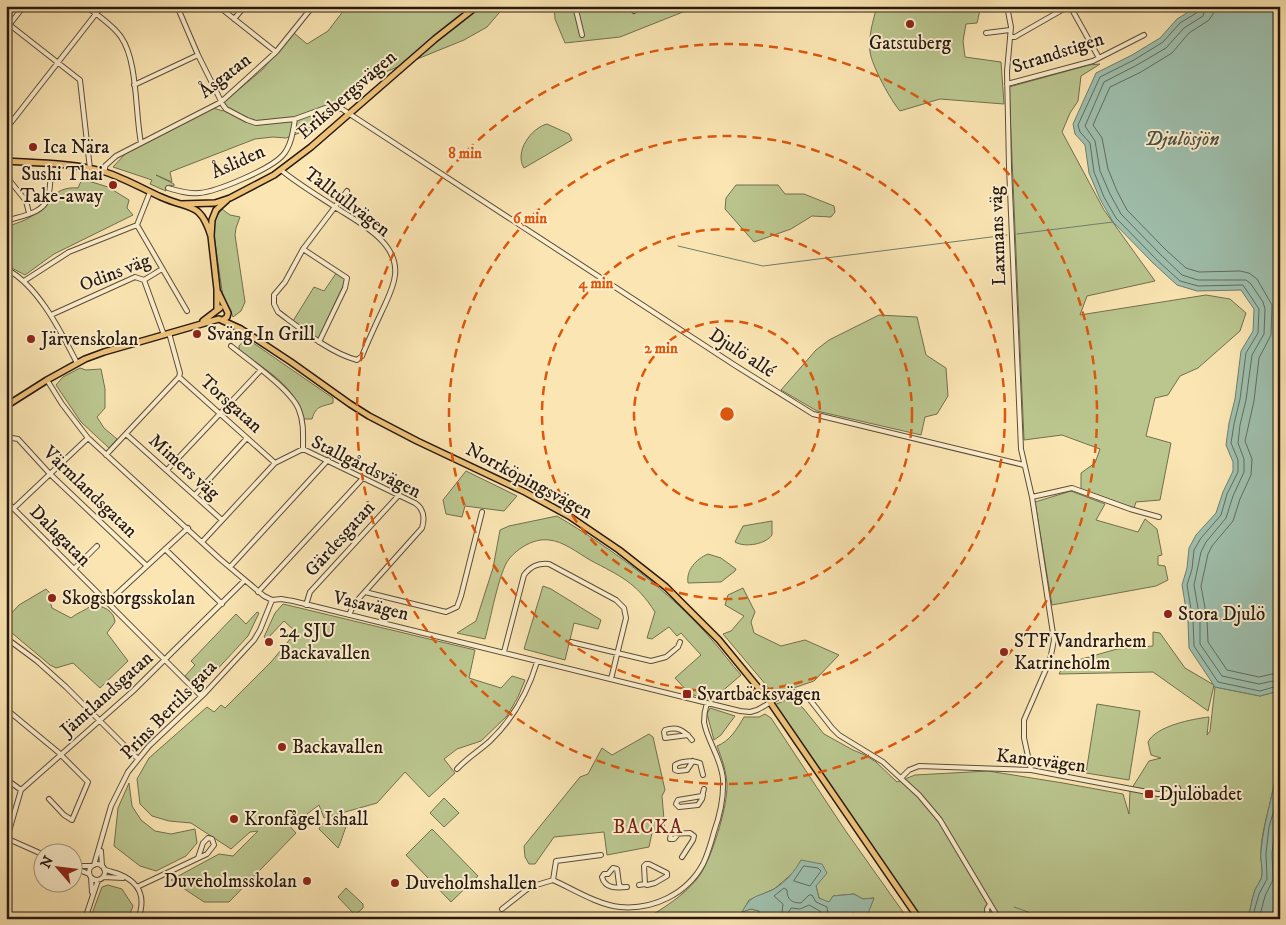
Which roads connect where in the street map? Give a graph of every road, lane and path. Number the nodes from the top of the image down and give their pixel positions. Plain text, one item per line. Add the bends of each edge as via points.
1 (24, 6) edge
2 (86, 6) edge
3 (102, 6) edge
4 (178, 6) edge
5 (218, 6) edge
6 (245, 6) edge
7 (313, 6) edge
8 (477, 6) edge
9 (575, 6) edge
10 (631, 6) edge
11 (1007, 6) edge
12 (1070, 6) edge
13 (634, 11) dead end
14 (95, 14) junction
15 (234, 20) junction
16 (7, 25) edge
17 (1010, 30) junction
18 (986, 33) dead end
19 (582, 35) dead end
20 (1144, 35) dead end
21 (1010, 37) junction
22 (276, 52) junction
23 (198, 54) junction
24 (1099, 58) junction
25 (58, 62) junction
26 (1007, 84) junction
27 (134, 85) junction
28 (221, 102) junction
29 (348, 114) junction
30 (295, 119) junction
31 (6, 130) edge
32 (141, 143) junction
33 (6, 161) edge
34 (90, 169) junction
35 (281, 170) junction
36 (105, 172) junction
37 (51, 174) dead end
38 (6, 176) edge
39 (168, 188) dead end
40 (347, 191) dead end
41 (150, 192) junction
42 (230, 198) junction
43 (212, 203) junction
44 (181, 204) junction
45 (202, 204) junction
46 (336, 208) junction
47 (216, 210) junction
48 (199, 212) junction
49 (30, 213) junction
50 (205, 218) junction
51 (212, 218) junction
52 (6, 221) edge
53 (137, 225) junction
54 (211, 236) junction
55 (303, 249) junction
56 (6, 269) edge
57 (162, 269) junction
58 (144, 280) junction
59 (24, 281) junction
60 (217, 289) junction
61 (225, 308) junction
62 (186, 311) dead end
63 (216, 311) junction
64 (51, 315) junction
65 (228, 315) junction
66 (221, 320) junction
67 (198, 324) junction
68 (241, 329) junction
69 (167, 334) junction
70 (319, 342) junction
71 (231, 346) dead end
72 (78, 363) junction
73 (260, 371) junction
74 (179, 377) junction
75 (47, 380) junction
76 (6, 406) edge
77 (220, 414) junction
78 (126, 434) junction
79 (88, 438) junction
80 (248, 438) junction
81 (6, 443) edge
82 (303, 448) junction
83 (106, 456) junction
84 (328, 460) junction
85 (275, 462) junction
86 (1024, 465) junction
87 (168, 470) junction
88 (50, 474) junction
89 (363, 478) junction
90 (195, 495) junction
91 (399, 495) junction
92 (1032, 497) junction
93 (6, 501) edge
94 (13, 509) junction
95 (482, 512) dead end
96 (1159, 516) dead end
97 (222, 520) junction
98 (188, 528) junction
99 (202, 542) junction
100 (97, 546) dead end
101 (165, 550) junction
102 (147, 566) junction
103 (230, 567) junction
104 (74, 569) junction
105 (245, 580) junction
106 (258, 592) junction
107 (365, 592) junction
108 (272, 600) junction
109 (108, 602) junction
110 (222, 604) junction
111 (306, 605) junction
112 (349, 615) junction
113 (7, 639) edge
114 (571, 642) dead end
115 (680, 642) dead end
116 (504, 652) junction
117 (618, 653) junction
118 (165, 660) junction
119 (537, 662) junction
120 (611, 679) junction
121 (201, 696) junction
122 (770, 702) junction
123 (707, 703) junction
124 (6, 709) edge
125 (100, 721) junction
126 (688, 735) junction
127 (692, 740) dead end
128 (61, 755) junction
129 (138, 759) junction
130 (693, 761) dead end
131 (457, 769) dead end
132 (1031, 770) junction
133 (703, 775) dead end
134 (902, 777) junction
135 (6, 779) edge
136 (1178, 788) dead end
137 (704, 789) dead end
138 (22, 790) junction
139 (703, 794) junction
140 (49, 799) dead end
141 (678, 834) dead end
142 (6, 838) edge
143 (100, 847) junction
144 (32, 850) edge
145 (601, 855) dead end
146 (682, 857) dead end
147 (198, 858) junction
148 (82, 866) edge
149 (93, 866) junction
150 (103, 868) junction
151 (82, 872) edge
152 (90, 876) junction
153 (101, 878) junction
154 (126, 878) junction
155 (553, 880) junction
156 (645, 884) junction
157 (639, 885) dead end
158 (627, 886) dead end
159 (137, 887) junction
160 (621, 887) junction
161 (93, 894) junction
162 (990, 904) junction
163 (502, 909) dead end
164 (85, 919) edge
165 (138, 919) edge
166 (919, 919) edge
167 (988, 919) edge
168 (999, 919) edge

1 - 16 street
2 - 14 street
3 - 14 street
4 - 23 street
5 - 15 street
6 - 15 street
7 - 22 street, Åsgatan
8 - 29 main road, Eriksbergsvägen
9 - 19 street
10 - 13 street
11 - 17 street, Laxmans väg
12 - 21 street
12 - 24 street
14 - 25 street
14 - 27 street via 118,33 126,46
15 - 22 street
16 - 25 street
17 - 18 street
17 - 21 street, Laxmans väg
20 - 24 street, Strandstigen
21 - 26 street, Laxmans väg
22 - 28 street, Åsgatan
23 - 27 street
23 - 28 street
24 - 26 street, Strandstigen
25 - 31 street
25 - 34 street via 81,83
26 - 86 street, Laxmans väg via 1018,390
27 - 32 street
28 - 30 street via 251,122
28 - 32 street, Åsgatan
29 - 30 street via 331,106
29 - 35 main road, Eriksbergsvägen
29 - 86 street, Djulö allé via 813,414
30 - 39 street, Åsliden via 291,140 283,155 255,174 205,192 190,193
32 - 36 street, Åsgatan via 116,156
33 - 34 main road
34 - 36 main road
35 - 42 main road, Eriksbergsvägen
35 - 46 street, Talltullvägen
36 - 41 main road
37 - 49 street via 47,200 40,209
38 - 49 street via 26,201
40 - 46 street, Talltullvägen
41 - 44 main road
41 - 53 street
42 - 43 main road, Eriksbergsvägen
42 - 47 main road, Eriksbergsvägen
43 - 45 main road
43 - 47 main road
44 - 45 main road
44 - 48 main road
45 - 48 main road
46 - 55 street, Talltullvägen
46 - 70 street, Talltullvägen via 382,241 392,256 395,277 359,359
47 - 51 main road
48 - 50 main road
49 - 52 street
50 - 51 main road
50 - 54 main road
51 - 54 main road
53 - 57 street
53 - 59 street via 69,252
54 - 60 main road
55 - 70 street via 347,278
55 - 70 street, Talltullvägen via 273,298 278,312
56 - 59 street
57 - 58 street, Odins väg
57 - 62 street
58 - 64 street, Odins väg via 136,277
58 - 69 street, Torsgatan
59 - 64 street
60 - 61 main road
60 - 63 main road
61 - 63 main road
61 - 65 main road
63 - 66 main road
63 - 67 main road
64 - 72 street
65 - 66 main road
65 - 68 main road, Norrköpingsvägen
66 - 67 main road
66 - 68 main road, Norrköpingsvägen
67 - 69 main road
68 - 122 main road, Norrköpingsvägen via 369,416 533,496 619,550 690,609
69 - 72 main road
69 - 74 street, Torsgatan
71 - 73 street
72 - 75 main road
73 - 77 street
73 - 82 street via 287,392 296,404 302,420
74 - 77 street, Torsgatan
74 - 78 street
75 - 76 main road
75 - 79 street, Vasavägen
77 - 80 street, Torsgatan
77 - 87 street
78 - 83 street
78 - 87 street, Mimers väg
79 - 83 street, Vasavägen
79 - 88 street
80 - 85 street, Torsgatan
80 - 90 street
81 - 88 street, Värmlandsgatan via 15,437 18,439
82 - 84 street, Stallgårdsvägen
82 - 85 street, Stallgårdsvägen
83 - 98 street, Vasavägen
84 - 89 street, Stallgårdsvägen
84 - 103 street
85 - 97 street, Stallgårdsvägen
86 - 92 street, Laxmans väg
87 - 90 street, Mimers väg
88 - 94 street
88 - 102 street, Värmlandsgatan
89 - 91 street, Stallgårdsvägen
89 - 106 street
90 - 97 street, Mimers väg
91 - 107 street, Stallgårdsvägen via 420,506 424,517 422,528
91 - 111 street, Gärdesgatan via 310,592
92 - 96 street via 1072,488
92 - 132 street, Laxmans väg via 1054,640 1050,660 1024,720
93 - 94 street, Dalagatan
94 - 104 street, Dalagatan
95 - 107 street via 457,606 446,612
97 - 99 street, Stallgårdsvägen
98 - 99 street, Vasavägen
98 - 101 street
99 - 103 street, Vasavägen
100 - 104 street
101 - 102 street
101 - 110 street
102 - 109 street
103 - 105 street, Vasavägen
104 - 109 street, Dalagatan
105 - 106 street, Vasavägen
105 - 110 street, Jämtlandsgatan
106 - 108 street, Vasavägen
107 - 112 street, Stallgårdsvägen via 351,607
108 - 111 street, Vasavägen
108 - 121 street, Prins Bertils gata via 255,638
109 - 118 street, Dalagatan
110 - 118 street, Jämtlandsgatan
111 - 112 street, Vasavägen
112 - 116 street, Vasavägen
113 - 125 street via 51,673
114 - 117 street
115 - 117 street via 666,657 656,661
116 - 117 street via 524,575 530,568 543,564 554,566 616,600 624,608 626,618
116 - 119 street, Vasavägen
117 - 120 street
118 - 121 street, Dalagatan
118 - 125 street, Jämtlandsgatan
119 - 120 street, Vasavägen
119 - 131 street via 521,703 512,716 492,739
120 - 123 street, Vasavägen
121 - 129 street, Prins Bertils gata
122 - 123 street, Vasavägen via 750,712
122 - 134 street, Vasavägen via 792,691 803,693 839,735
122 - 166 main road, Norrköpingsvägen
123 - 155 street via 704,721 721,766 723,792 706,855 690,882 666,899 628,908 606,905
124 - 128 street
125 - 128 street, Jämtlandsgatan
125 - 129 street
126 - 126 street via 675,727 664,732 665,738
126 - 127 street
128 - 138 street, Jämtlandsgatan
128 - 140 street via 88,782 72,820
129 - 143 street, Prins Bertils gata via 116,793
130 - 133 street via 700,763
132 - 134 street, Kanotvägen via 919,766
132 - 136 street, Kanotvägen via 1158,794
134 - 162 street, Vasavägen via 940,820
135 - 138 street
137 - 139 street
138 - 142 street
139 - 139 street via 678,800 676,804 679,807 698,805
141 - 146 street via 694,836
142 - 144 street
143 - 149 street, Prins Bertils gata
143 - 150 street, Prins Bertils gata
145 - 155 street via 556,861
147 - 147 street via 212,850 212,839 204,841
147 - 159 street
148 - 149 street
149 - 150 street
149 - 152 street, Prins Bertils gata
150 - 153 street, Prins Bertils gata
150 - 154 street
151 - 152 street
152 - 153 street
152 - 161 street
153 - 154 street
153 - 161 street, Prins Bertils gata
154 - 159 street
155 - 163 street via 530,887
156 - 156 street via 646,864 667,873 655,883
156 - 157 street
158 - 160 street
159 - 165 street via 142,898
160 - 160 street via 607,886 602,879 604,874 615,867
161 - 164 street, Prins Bertils gata
162 - 167 street
162 - 168 street, Vasavägen

